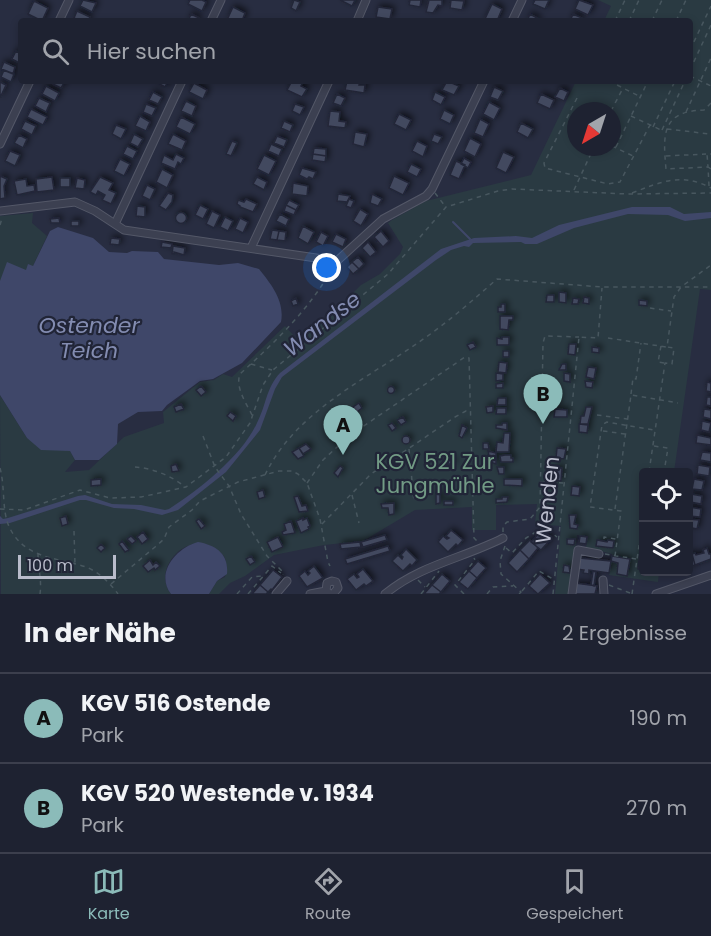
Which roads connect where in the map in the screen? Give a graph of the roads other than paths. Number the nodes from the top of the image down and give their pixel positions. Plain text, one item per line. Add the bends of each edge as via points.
1 (69, 0) edge
2 (221, 0) edge
3 (366, 0) edge
4 (522, 0) edge
5 (60, 18) edge
6 (212, 18) edge
7 (358, 18) edge
8 (513, 18) edge
9 (29, 84) edge
10 (181, 84) edge
11 (328, 84) edge
12 (483, 84) edge
13 (0, 144) edge
14 (0, 211) edge
15 (115, 224) junction
16 (251, 248) junction
17 (503, 538) road end
18 (600, 554) road end
19 (711, 575) edge
20 (287, 581) road end
21 (603, 581) road end
22 (332, 593) edge
23 (276, 594) edge
24 (310, 594) edge
25 (385, 594) edge
26 (572, 594) edge
27 (604, 594) edge
28 (656, 594) edge

1 - 5 street
2 - 6 street
3 - 7 street
4 - 8 street
9 - 13 street
10 - 15 street
11 - 16 street
12 - 16 street via 432,189 383,219 337,261
14 - 15 street via 75,202
15 - 16 street via 124,230
17 - 25 street via 436,564
18 - 26 street via 578,550
19 - 28 street
20 - 23 street
21 - 27 street
22 - 24 street

